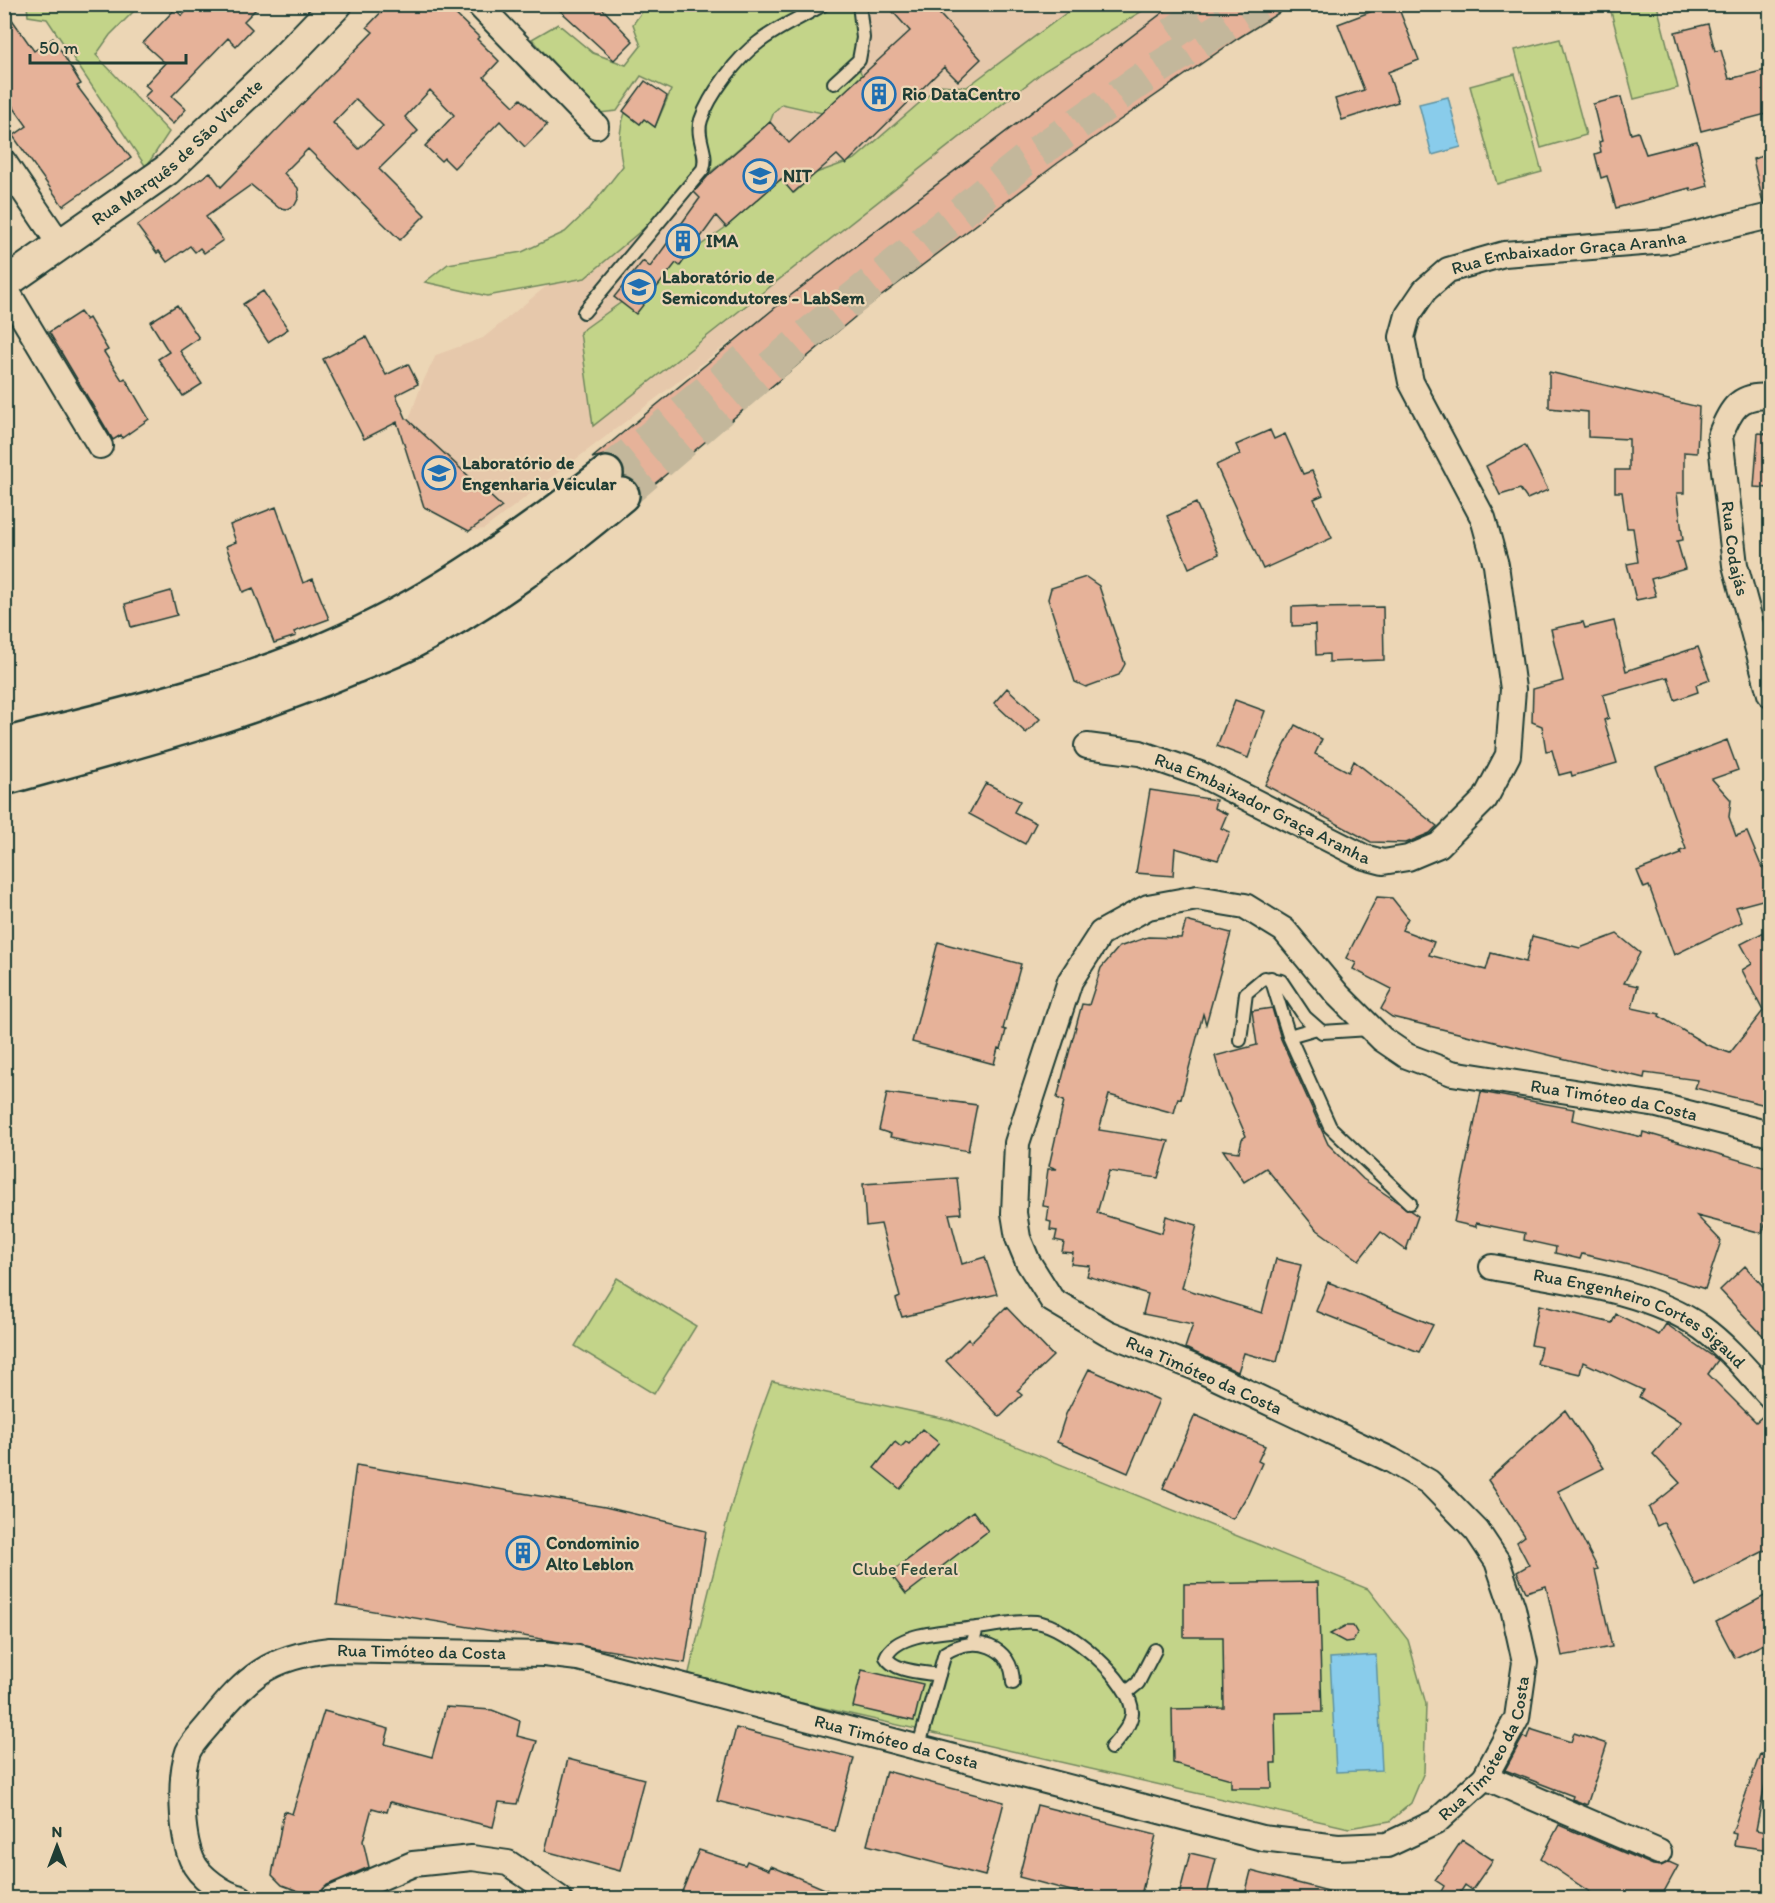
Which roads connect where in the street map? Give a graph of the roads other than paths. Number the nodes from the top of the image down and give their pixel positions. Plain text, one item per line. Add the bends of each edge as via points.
1 (337, 4) edge
2 (478, 4) edge
3 (824, 4) edge
4 (859, 4) edge
5 (834, 83) dead end
6 (596, 126) dead end
7 (4, 162) edge
8 (1770, 216) edge
9 (61, 246) junction
10 (4, 285) edge
11 (584, 312) dead end
12 (1770, 397) edge
13 (100, 446) dead end
14 (1770, 694) edge
15 (4, 745) edge
16 (1087, 746) dead end
17 (4, 778) edge
18 (1271, 978) junction
19 (1317, 1028) junction
20 (1371, 1029) junction
21 (1289, 1036) junction
22 (1240, 1040) dead end
23 (1770, 1134) edge
24 (1410, 1203) dead end
25 (1492, 1267) dead end
26 (1770, 1396) edge
27 (977, 1628) junction
28 (973, 1642) junction
29 (1155, 1650) dead end
30 (939, 1675) junction
31 (1014, 1683) dead end
32 (1127, 1692) junction
33 (1111, 1748) dead end
34 (918, 1749) junction
35 (1485, 1777) junction
36 (1659, 1852) dead end
37 (241, 1899) edge
38 (333, 1899) edge
39 (559, 1899) edge

1 - 9 street, Rua Marquês de São Vicente via 167,170
2 - 6 street
3 - 11 lane via 759,42 723,79 700,121 706,162 703,169
4 - 5 lane via 863,38 860,60
7 - 9 street
8 - 16 street, Rua Embaixador Graça Aranha via 1667,241 1504,254 1448,270 1425,290 1408,315 1402,337 1411,382 1483,518 1496,565 1513,689 1508,755 1485,799 1439,845 1408,858 1383,862 1200,774 1140,753
9 - 10 street, Rua Marquês de São Vicente
10 - 13 street
12 - 14 street, Rua Codajás via 1737,403 1720,436 1735,565
15 - 17 highway via 248,678 345,641 454,583 614,485 536,562 409,643 240,709
18 - 19 lane via 1281,981
18 - 21 lane
18 - 22 lane via 1255,983 1246,993
19 - 20 lane via 1322,1032
19 - 21 lane
20 - 23 street, Rua Timóteo da Costa via 1407,1056 1452,1073 1657,1105
20 - 35 street, Rua Timóteo da Costa via 1284,930 1245,906 1197,898 1148,907 1101,933 1070,981 1017,1143 1014,1213 1018,1238 1028,1262 1052,1300 1108,1333 1196,1368 1391,1460 1429,1482 1477,1531 1497,1561 1525,1662 1517,1718
21 - 24 lane via 1330,1127
25 - 26 street, Rua Engenheiro Cortes Sigaud via 1661,1305 1702,1328
27 - 28 lane
27 - 30 lane via 907,1638 890,1648 886,1657 890,1664
27 - 32 lane via 1036,1622 1057,1627 1098,1660
28 - 30 lane via 945,1653
28 - 31 lane via 1008,1658
29 - 32 lane via 1138,1683
30 - 34 lane
32 - 33 lane via 1130,1722
34 - 35 street, Rua Timóteo da Costa via 1262,1838 1338,1847 1386,1845 1436,1822
34 - 37 street, Rua Timóteo da Costa via 578,1658 330,1650 297,1654 261,1670 230,1698 189,1750 182,1796 192,1861 209,1881
35 - 36 street
38 - 39 street via 413,1864 472,1858 508,1863

